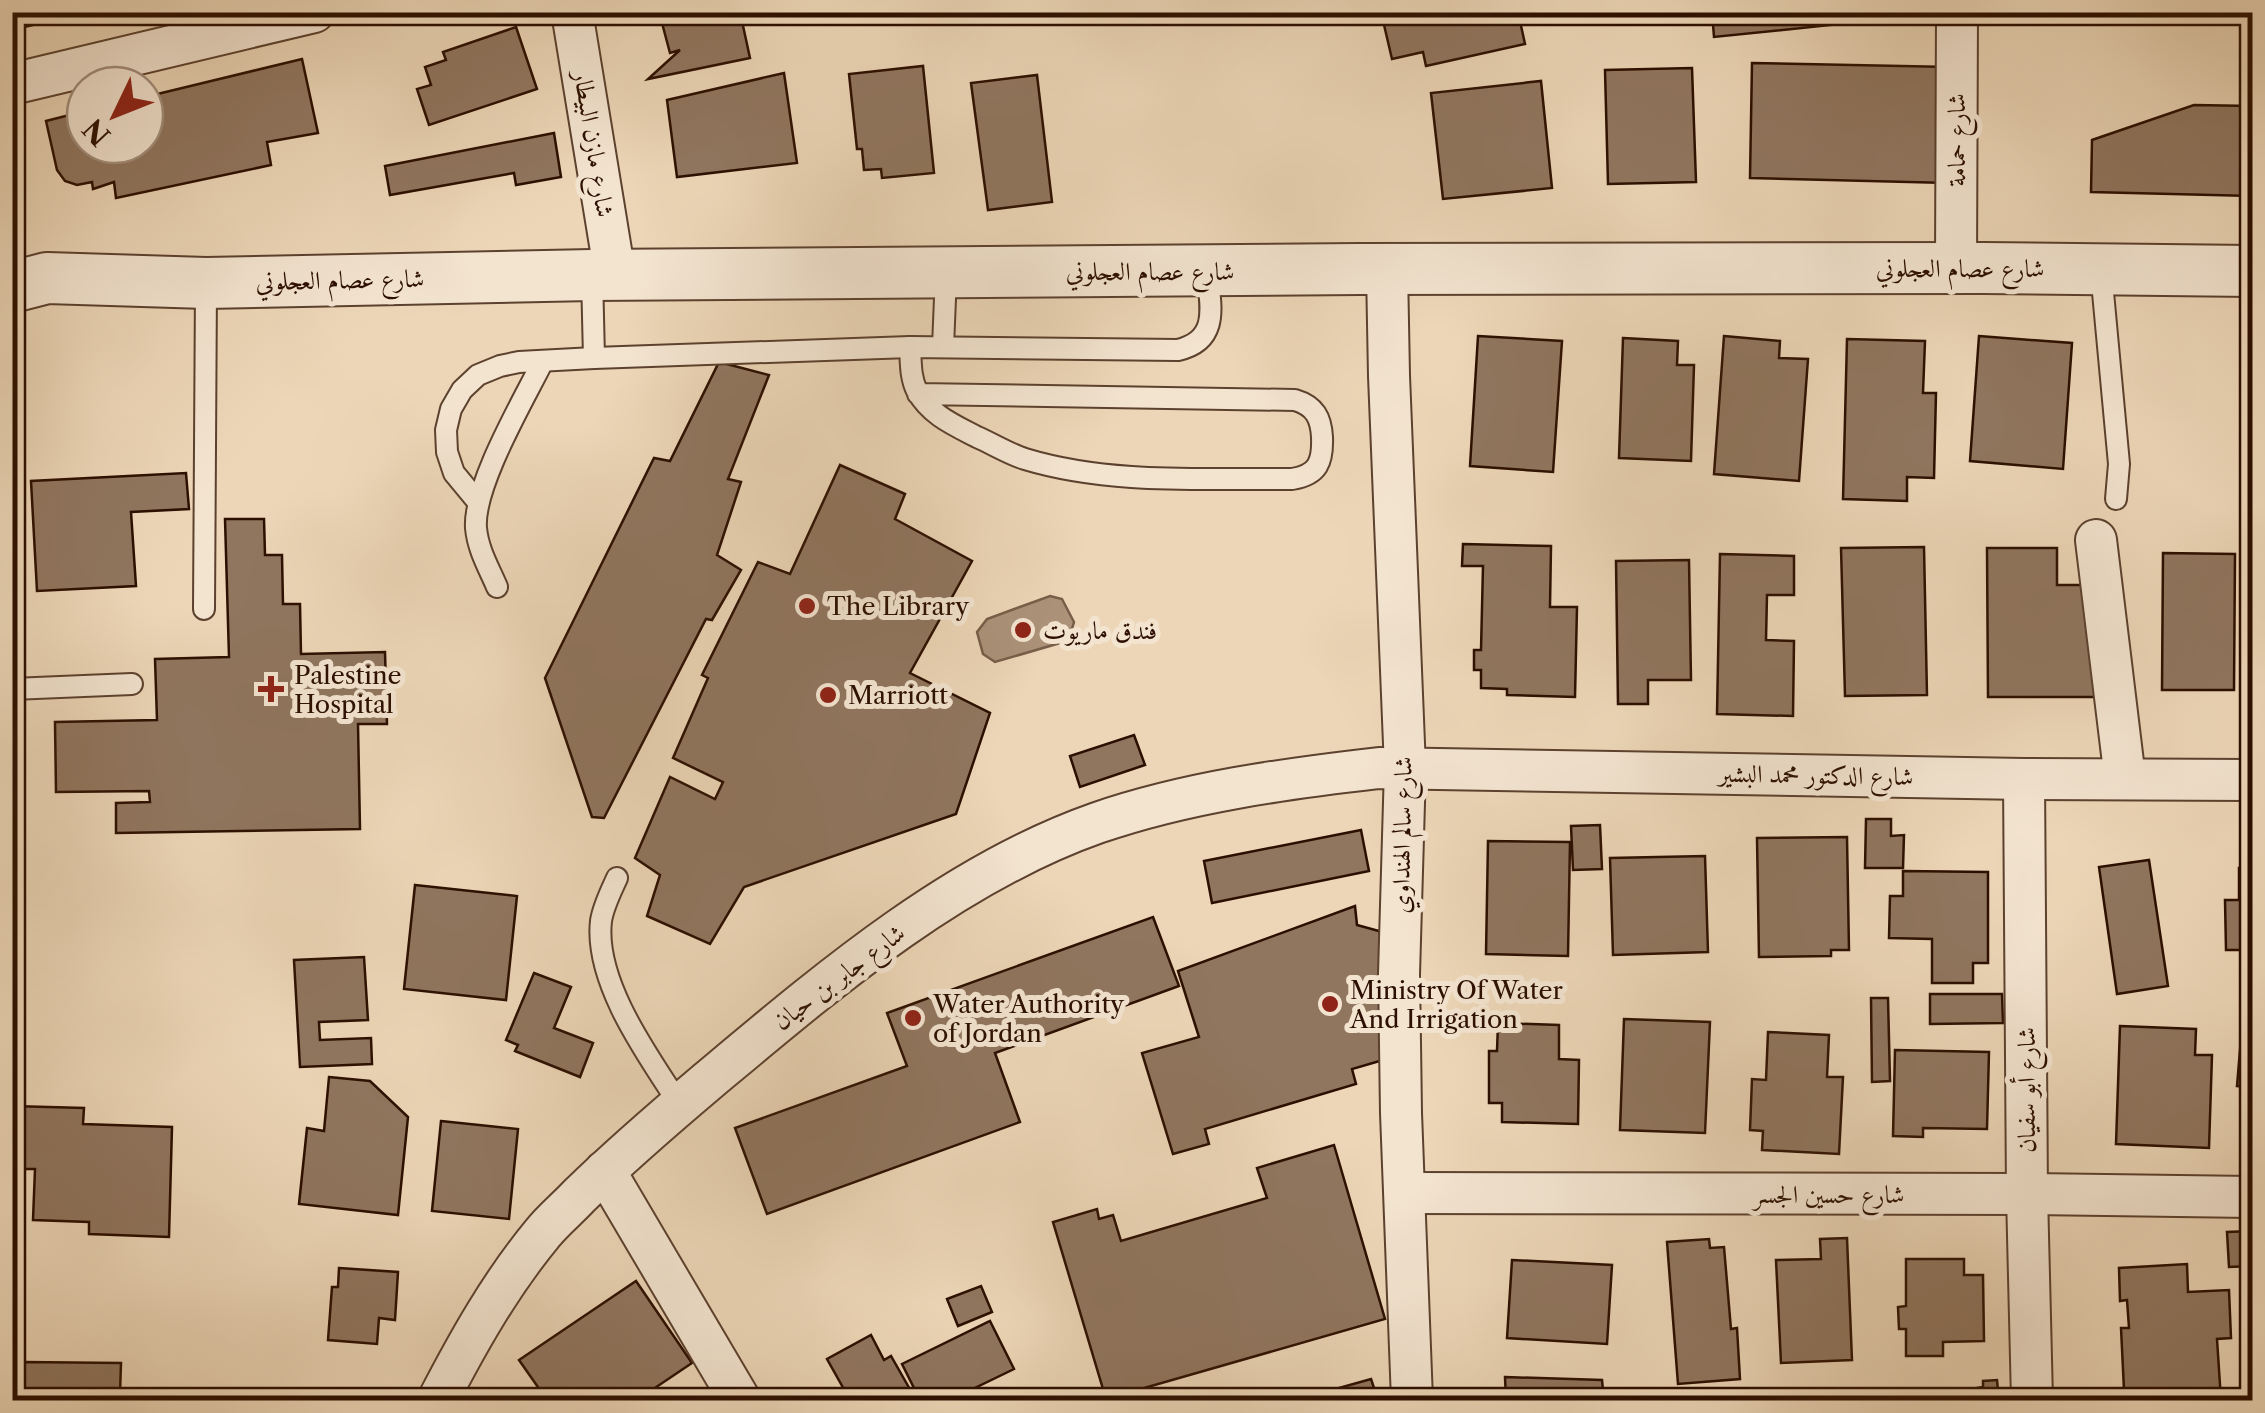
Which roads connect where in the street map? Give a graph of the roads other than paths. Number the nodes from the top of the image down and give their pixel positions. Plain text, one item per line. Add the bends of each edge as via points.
1 (314, 12) edge
2 (572, 12) edge
3 (1970, 14) edge
4 (12, 84) edge
5 (1970, 268) junction
6 (2101, 269) junction
7 (1373, 270) junction
8 (1208, 271) junction
9 (2252, 271) edge
10 (946, 273) junction
11 (603, 275) junction
12 (24, 276) edge
13 (206, 283) junction
14 (910, 346) junction
15 (943, 347) junction
16 (594, 358) junction
17 (543, 360) junction
18 (918, 394) junction
19 (2116, 499) dead end
20 (478, 502) junction
21 (2096, 540) dead end
22 (497, 588) dead end
23 (204, 609) dead end
24 (132, 684) dead end
25 (12, 689) edge
26 (1392, 768) junction
27 (2024, 779) junction
28 (2125, 779) junction
29 (2252, 780) edge
30 (617, 878) dead end
31 (680, 1104) junction
32 (605, 1171) junction
33 (1405, 1193) junction
34 (2027, 1194) junction
35 (2252, 1197) edge
36 (438, 1400) edge
37 (740, 1400) edge
38 (1412, 1400) edge
39 (2032, 1400) edge

1 - 4 street
2 - 11 street, شارع مازن البيطار
3 - 5 street, شارع حمامة
5 - 6 street, شارع عصام العجلوني
5 - 7 street, شارع عصام العجلوني
6 - 9 street, شارع عصام العجلوني
6 - 19 lane via 2120,464
7 - 8 street, شارع عصام العجلوني
7 - 26 street, شارع سالم الهنداوي via 1389,376
8 - 10 street, شارع عصام العجلوني
8 - 15 lane via 1211,319 1190,347
10 - 11 street, شارع عصام العجلوني
10 - 15 lane
11 - 13 street, شارع عصام العجلوني
11 - 16 lane
12 - 13 street, شارع عصام العجلوني
13 - 23 lane
14 - 15 lane
14 - 16 lane
14 - 18 lane
16 - 17 lane
17 - 20 lane
17 - 20 lane via 478,375 451,409 447,452 454,473
18 - 18 lane via 954,426 1021,458 1073,470 1292,479 1311,472 1323,456 1318,415 1295,400
20 - 22 lane via 479,547
21 - 28 street
24 - 25 lane
26 - 27 street, شارع الدكتور محمد البشير
26 - 31 street, شارع جابر بن حيان via 1190,798 1097,823 1032,851 844,968
26 - 33 street, شارع سالم الهنداوي
27 - 28 street, شارع الدكتور محمد البشير
27 - 34 street, شارع أبو سفيان
28 - 29 street, شارع الدكتور محمد البشير
30 - 31 lane via 601,918 606,972
31 - 32 street, شارع جابر بن حيان
32 - 36 street, شارع جابر بن حيان via 532,1246 490,1305
32 - 37 street
33 - 34 street, شارع حسين الجسر
33 - 38 street, شارع سالم الهنداوي
34 - 35 street, شارع حسين الجسر
34 - 39 street, شارع أبو سفيان

